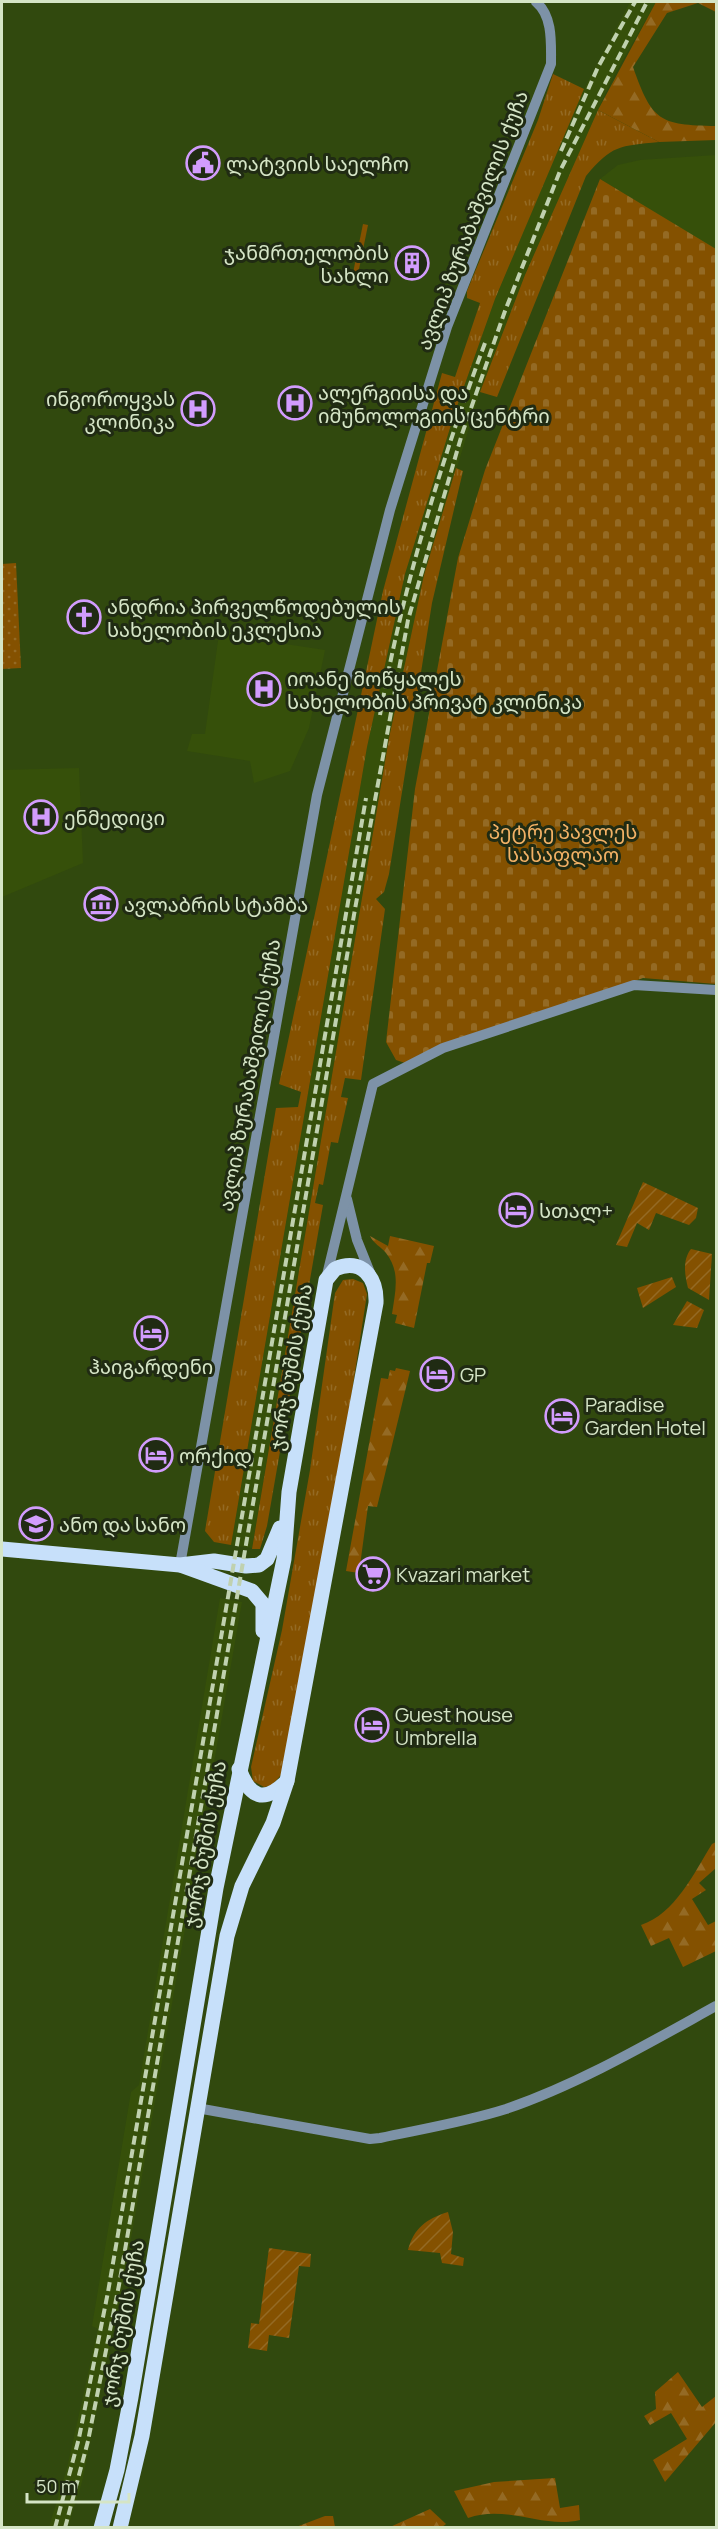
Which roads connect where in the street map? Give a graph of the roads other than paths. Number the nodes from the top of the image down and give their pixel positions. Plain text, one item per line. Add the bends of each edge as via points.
1 (536, 2) edge
2 (717, 990) edge
3 (347, 1198) junction
4 (371, 1277) junction
5 (326, 1280) junction
6 (289, 1492) junction
7 (2, 1549) edge
8 (180, 1565) junction
9 (261, 1664) junction
10 (239, 1769) junction
11 (287, 1781) junction
12 (717, 2006) edge
13 (197, 2108) junction
14 (101, 2528) edge
15 (120, 2528) edge

1 - 8 street, ავლიპ ზურაბაშვილის ქუჩა via 546,14 551,64 447,327 390,510 317,795
2 - 3 street via 634,985 444,1048 394,1071 373,1084
3 - 4 street
3 - 5 street
4 - 5 main road, ჯორჯ ბუშის ქუჩა via 360,1266 348,1265 335,1269
4 - 11 main road, ჯორჯ ბუშის ქუჩა via 376,1287 376,1304
5 - 6 main road, ჯორჯ ბუშის ქუჩა
6 - 8 main road via 275,1544 259,1565 214,1561
6 - 9 main road, ჯორჯ ბუშის ქუჩა via 284,1559
7 - 8 main road
8 - 9 main road via 246,1587 259,1597 264,1616
9 - 10 main road, ჯორჯ ბუშის ქუჩა
10 - 11 main road via 254,1794 277,1791
10 - 14 main road, ჯორჯ ბუშის ქუჩა via 131,2397
11 - 13 main road, ჯორჯ ბუშის ქუჩა via 233,1913
12 - 13 street via 640,2048 506,2109 380,2138
13 - 15 main road, ჯორჯ ბუშის ქუჩა via 142,2436

